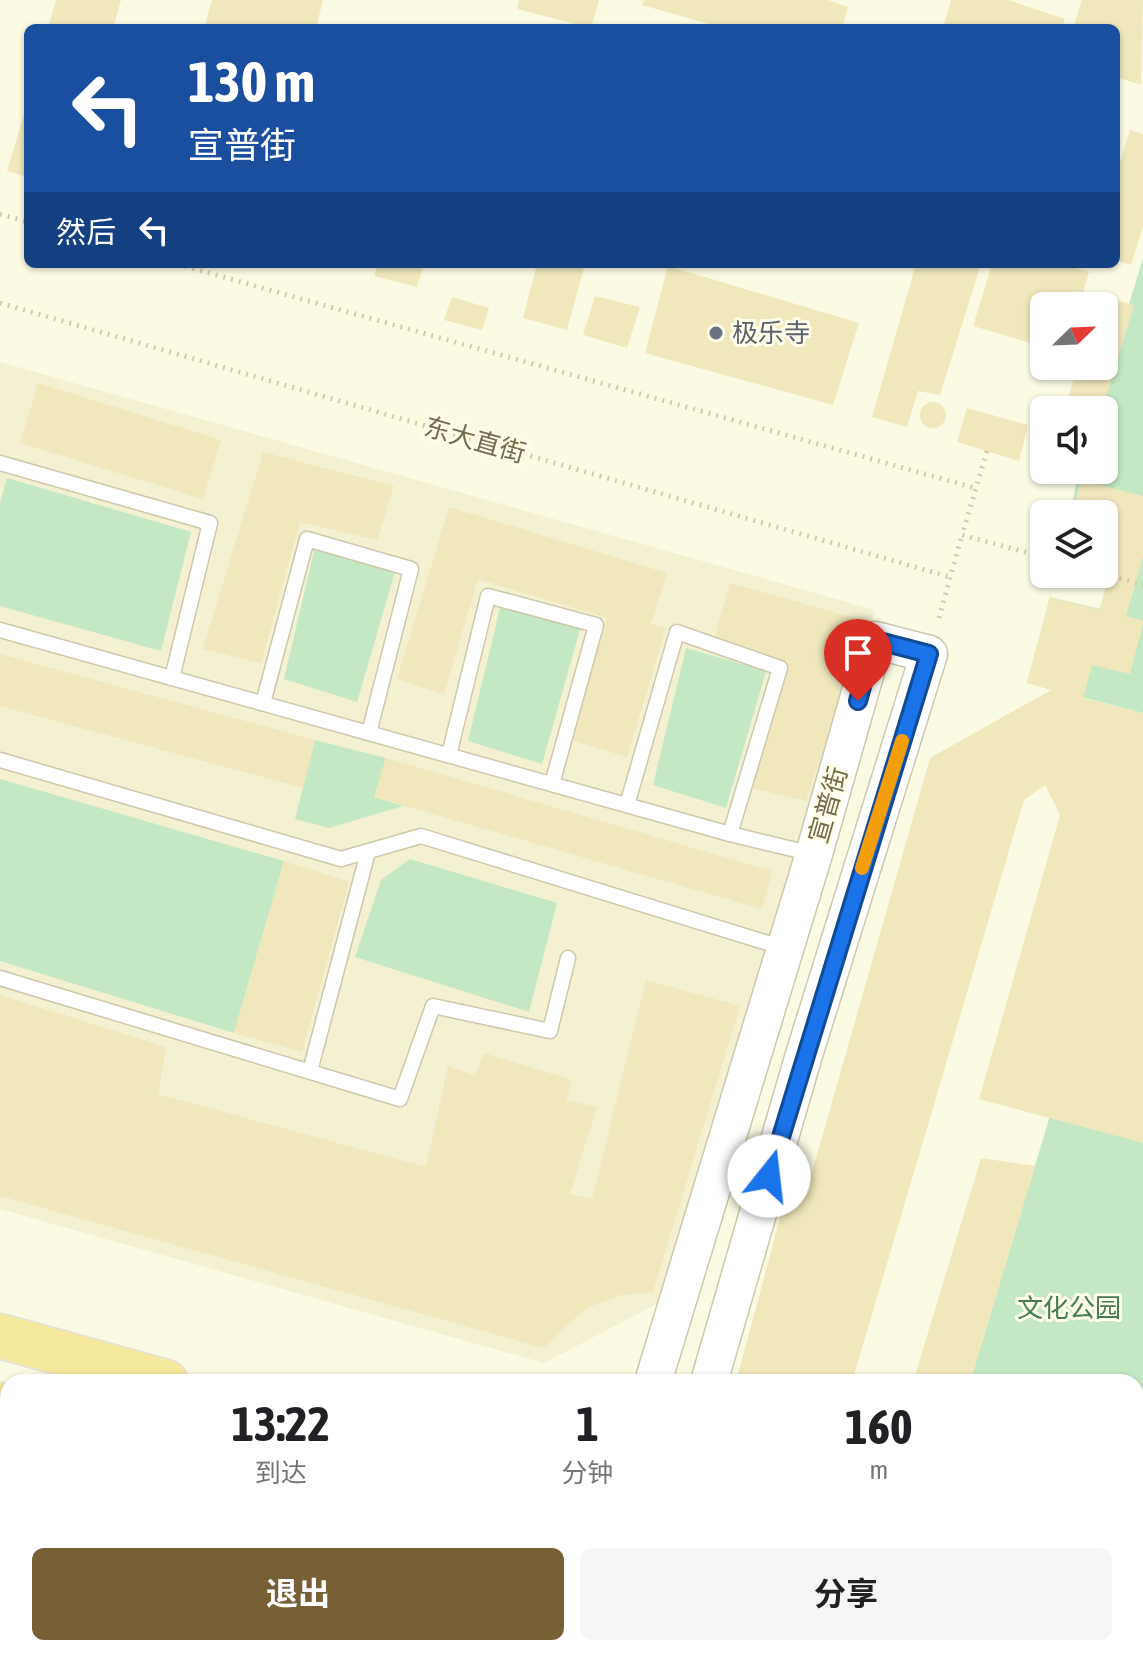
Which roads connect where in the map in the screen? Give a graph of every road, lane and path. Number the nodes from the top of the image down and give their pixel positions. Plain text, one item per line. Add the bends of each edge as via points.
1 (0, 214) edge
2 (24, 221) edge
3 (191, 268) edge
4 (0, 303) edge
5 (987, 451) dead end
6 (0, 463) edge
7 (975, 488) junction
8 (962, 535) junction
9 (1030, 553) edge
10 (950, 577) junction
11 (1118, 578) edge
12 (1143, 585) edge
13 (939, 618) dead end
14 (0, 630) edge
15 (172, 678) junction
16 (263, 703) junction
17 (369, 733) junction
18 (449, 755) junction
19 (0, 760) edge
20 (552, 784) junction
21 (627, 805) junction
22 (730, 834) junction
23 (368, 852) junction
24 (814, 854) junction
25 (784, 948) junction
26 (568, 958) dead end
27 (0, 978) edge
28 (310, 1071) junction
29 (0, 1336) edge
30 (137, 1374) edge
31 (655, 1374) edge
32 (711, 1374) edge

1 - 2 path
3 - 7 path
4 - 10 path, 东大直街
5 - 7 path
6 - 15 lane via 210,523
7 - 8 path
8 - 9 path
8 - 10 path
10 - 13 path
11 - 12 path
14 - 15 lane
15 - 16 lane
16 - 17 lane
16 - 17 lane via 307,539 411,569
17 - 18 lane
18 - 20 lane
18 - 20 lane via 488,596 596,625
19 - 23 lane via 341,859
20 - 21 lane
21 - 22 lane
21 - 22 lane via 677,632 780,668
22 - 24 lane
23 - 25 lane via 421,836
23 - 28 lane
24 - 25 street, 宣普街
24 - 32 street, 宣普街 via 875,640 929,654
25 - 31 street, 宣普街
26 - 28 lane via 550,1031 433,1006 400,1099
27 - 28 lane
29 - 30 highway

